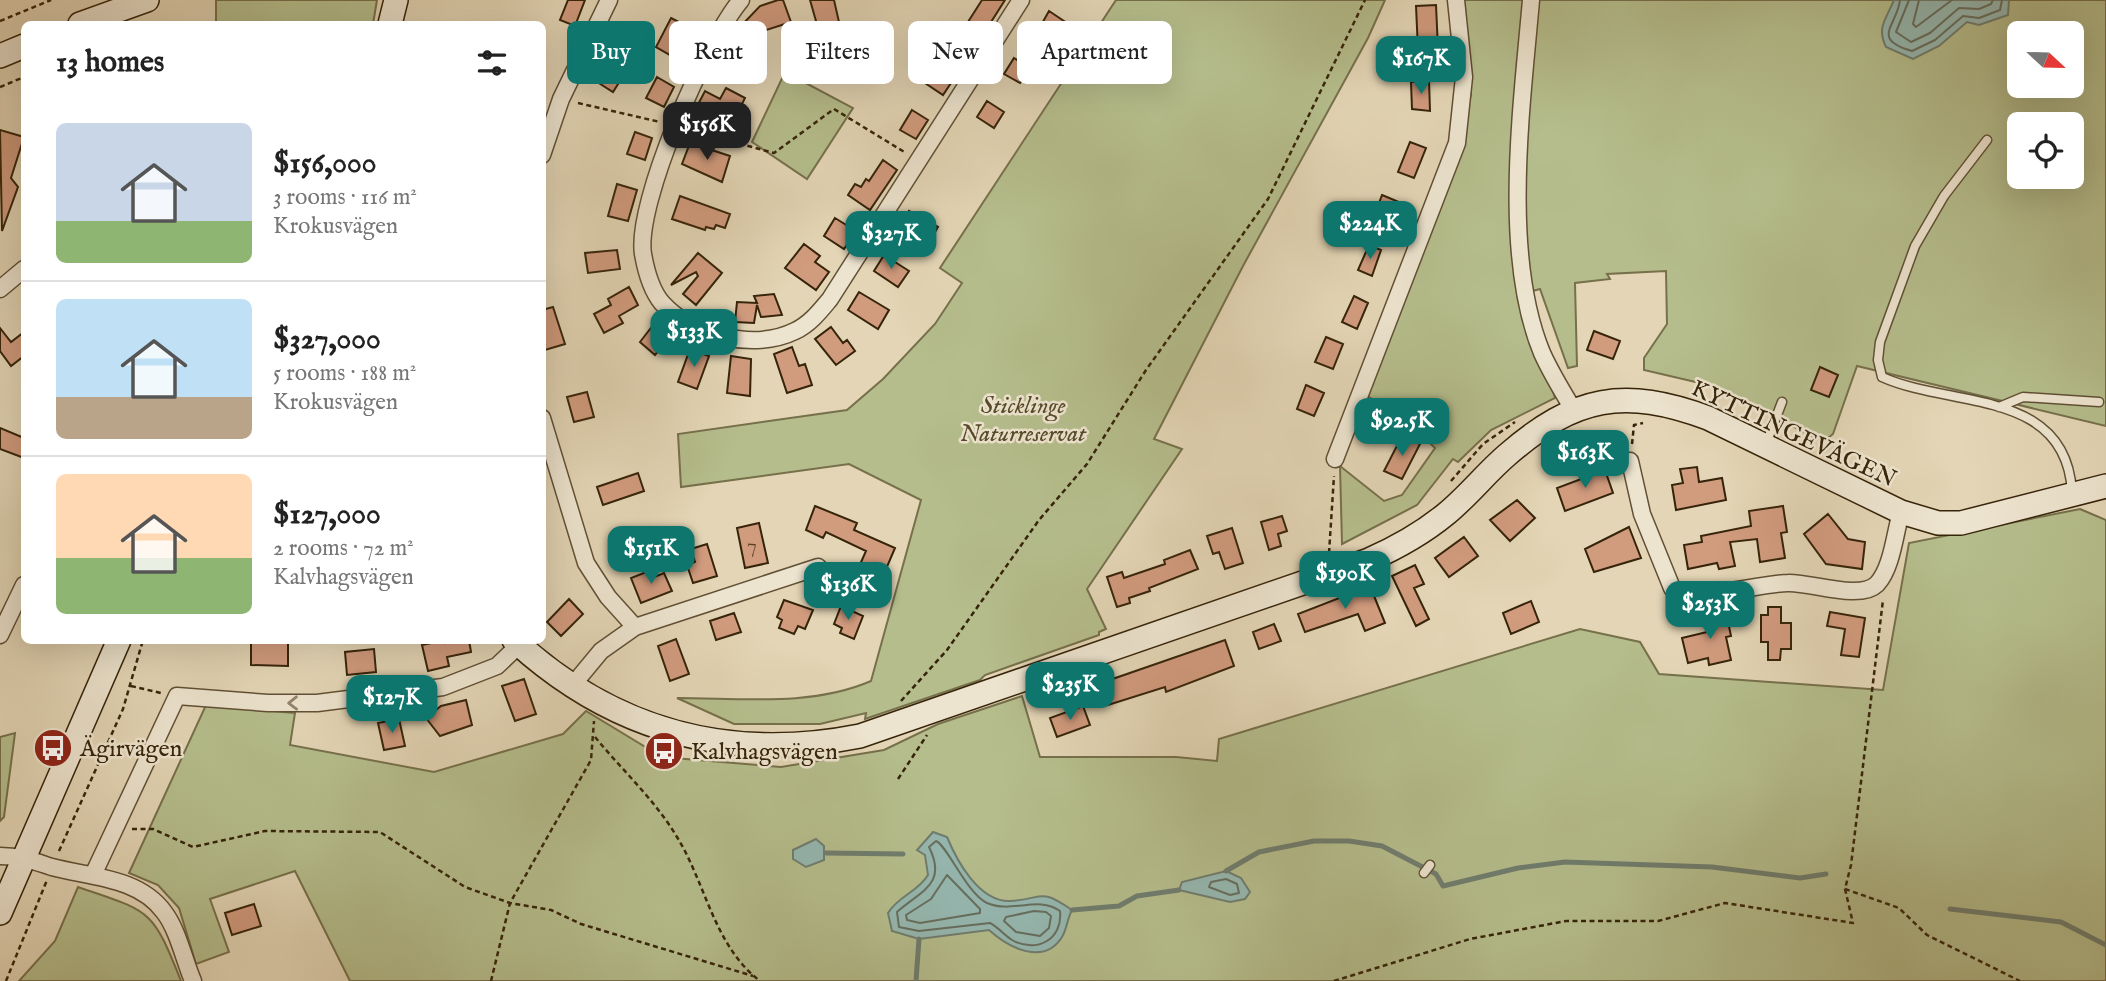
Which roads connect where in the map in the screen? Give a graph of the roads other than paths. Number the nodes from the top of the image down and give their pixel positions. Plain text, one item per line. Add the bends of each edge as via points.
1 (147, 0) edge
2 (396, 0) edge
3 (609, 0) edge
4 (741, 0) edge
5 (1021, 0) edge
6 (1456, 0) edge
7 (1531, 0) edge
8 (88, 21) edge
9 (391, 21) edge
10 (21, 47) edge
11 (0, 55) edge
12 (1987, 139) dead end
13 (546, 143) edge
14 (21, 272) edge
15 (0, 289) edge
16 (1782, 402) dead end
17 (2099, 402) dead end
18 (1999, 407) junction
19 (1573, 409) junction
20 (546, 431) edge
21 (1766, 443) junction
22 (1335, 458) road end
23 (1630, 461) road end
24 (2106, 486) edge
25 (2072, 492) junction
26 (1901, 512) junction
27 (818, 567) dead end
28 (21, 591) edge
29 (635, 627) junction
30 (0, 635) edge
31 (117, 644) edge
32 (516, 644) edge
33 (518, 644) edge
34 (572, 686) junction
35 (0, 856) edge
36 (24, 856) junction
37 (1430, 865) dead end
38 (1424, 873) dead end
39 (93, 874) junction
40 (0, 913) edge
41 (193, 981) edge

1 - 8 street
2 - 9 street
3 - 13 street via 561,99
4 - 5 street via 727,16 674,125 646,220 642,252 651,286 662,303 685,322 705,331 766,339 794,332 820,312
6 - 22 street via 1464,77 1457,143
7 - 19 street via 1522,112 1521,264 1541,352
10 - 11 street
12 - 18 lane via 1944,196 1916,246 1880,342 1878,360 1882,377 1899,385
14 - 15 street
16 - 21 lane
17 - 18 lane via 2023,397
18 - 25 lane via 2038,422 2057,441 2071,475
19 - 21 street, KYTTINGEVÄGEN via 1623,400 1651,401 1698,414
19 - 34 street, KYTTINGEVÄGEN via 1507,455 1446,514 1396,548 860,736 822,743 745,746 669,732 633,719
20 - 29 street via 586,563
21 - 26 street, KYTTINGEVÄGEN
23 - 26 street via 1642,513 1672,588 1679,593 1790,582 1865,591 1877,584 1885,569
24 - 25 street, KYTTINGEVÄGEN
25 - 26 street, KYTTINGEVÄGEN via 1961,523 1938,523
27 - 29 street
28 - 30 street
29 - 34 street via 601,650
31 - 36 street
32 -> 39 street via 497,666 443,687 317,703 177,696
33 - 34 street, KYTTINGEVÄGEN
35 - 36 street
36 - 39 street
36 - 40 street
37 - 38 lane
39 - 41 street via 148,895 165,912

